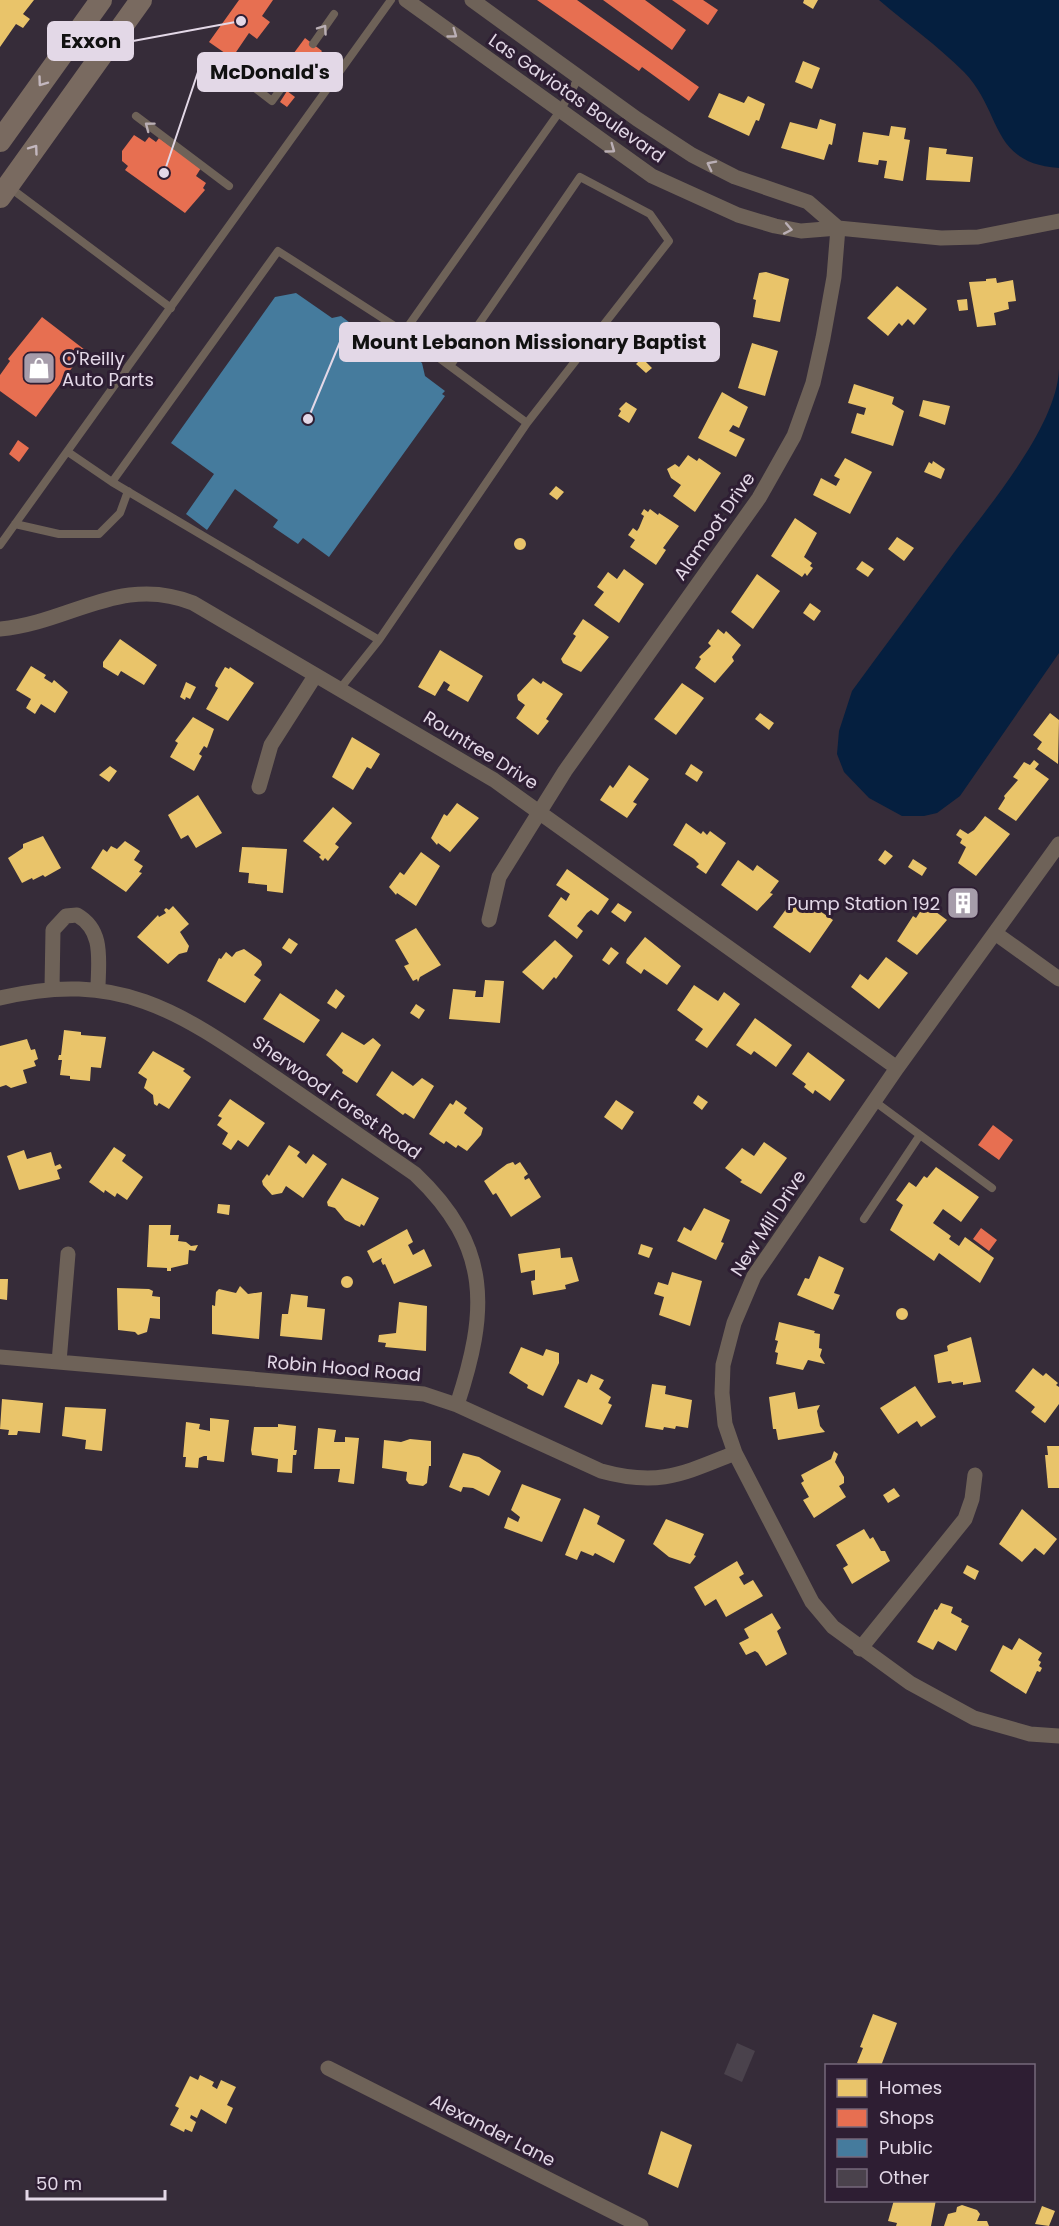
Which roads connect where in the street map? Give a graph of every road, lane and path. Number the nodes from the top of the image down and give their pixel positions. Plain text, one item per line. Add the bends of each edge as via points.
1 (100, 0) edge
2 (141, 0) edge
3 (391, 0) edge
4 (407, 0) edge
5 (472, 0) edge
6 (334, 14) dead end
7 (313, 44) dead end
8 (291, 75) dead end
9 (579, 77) junction
10 (255, 88) dead end
11 (560, 111) junction
12 (136, 116) dead end
13 (0, 141) edge
14 (229, 186) dead end
15 (4, 191) edge
16 (1059, 221) edge
17 (838, 228) junction
18 (171, 308) junction
19 (404, 332) junction
20 (450, 366) junction
21 (527, 423) junction
22 (68, 452) junction
23 (112, 482) junction
24 (128, 491) junction
25 (15, 524) junction
26 (0, 544) edge
27 (0, 629) edge
28 (379, 640) junction
29 (315, 676) junction
30 (339, 690) junction
31 (259, 787) dead end
32 (540, 811) junction
33 (1059, 844) edge
34 (489, 920) dead end
35 (995, 933) junction
36 (1059, 979) edge
37 (52, 988) junction
38 (98, 990) junction
39 (0, 998) edge
40 (897, 1068) junction
41 (874, 1101) junction
42 (920, 1135) junction
43 (992, 1188) dead end
44 (864, 1219) dead end
45 (68, 1254) dead end
46 (0, 1357) edge
47 (59, 1362) junction
48 (457, 1405) junction
49 (735, 1453) junction
50 (975, 1475) dead end
51 (860, 1649) junction
52 (1059, 1736) edge
53 (328, 2068) dead end
54 (641, 2226) edge

1 -> 13 main road
15 -> 2 main road
3 - 18 lane
4 -> 11 street, Las Gaviotas Boulevard
5 - 9 street, Las Gaviotas Boulevard
7 -> 6 lane
8 - 10 lane via 272,101
9 - 11 lane
17 -> 9 street, Las Gaviotas Boulevard via 808,202 735,177 692,155
11 -> 17 street, Las Gaviotas Boulevard via 652,176 738,215 801,231
11 - 19 lane
14 -> 12 lane
15 - 18 lane
16 - 17 street, Las Gaviotas Boulevard via 969,238
17 - 32 street, Alamoot Drive via 834,277 813,383 794,436 759,498
18 - 22 lane
19 - 20 lane
19 - 23 lane via 278,250
20 - 21 lane
20 - 21 lane via 580,177 650,214 669,241
21 - 28 lane
22 - 23 lane
22 - 25 lane
23 - 24 lane
24 - 25 lane via 120,513 99,534 59,534
24 - 28 lane
25 - 26 lane
27 - 29 street, Rountree Drive via 19,627 114,597 142,592 173,595
28 - 30 lane
29 - 30 street, Rountree Drive
29 - 31 street via 271,745
30 - 32 street, Rountree Drive via 485,774
32 - 34 street, Alamoot Drive via 499,877
32 - 40 street, Rountree Drive
33 - 35 street, New Mill Drive
35 - 36 street
35 - 40 street, New Mill Drive
37 - 38 street, Sherwood Forest Road
37 - 38 street via 53,930 66,916 77,915 93,928 98,941
37 - 39 street, Sherwood Forest Road
38 - 48 street, Sherwood Forest Road via 159,1005 216,1036 415,1174 437,1195 456,1221 477,1278 479,1310 472,1358
40 - 41 street, New Mill Drive
41 - 42 lane
41 - 49 street, New Mill Drive via 776,1242 746,1293 734,1323 723,1365 725,1424
42 - 43 lane
42 - 44 lane
45 - 47 street
46 - 47 street, Robin Hood Road
47 - 48 street, Robin Hood Road via 424,1394
48 - 49 street, Robin Hood Road via 622,1477 671,1478
49 - 51 street, New Mill Drive via 812,1602 833,1627
50 - 51 street via 965,1519
51 - 52 street, New Mill Drive via 910,1683 974,1718 1030,1734
53 - 54 street, Alexander Lane

